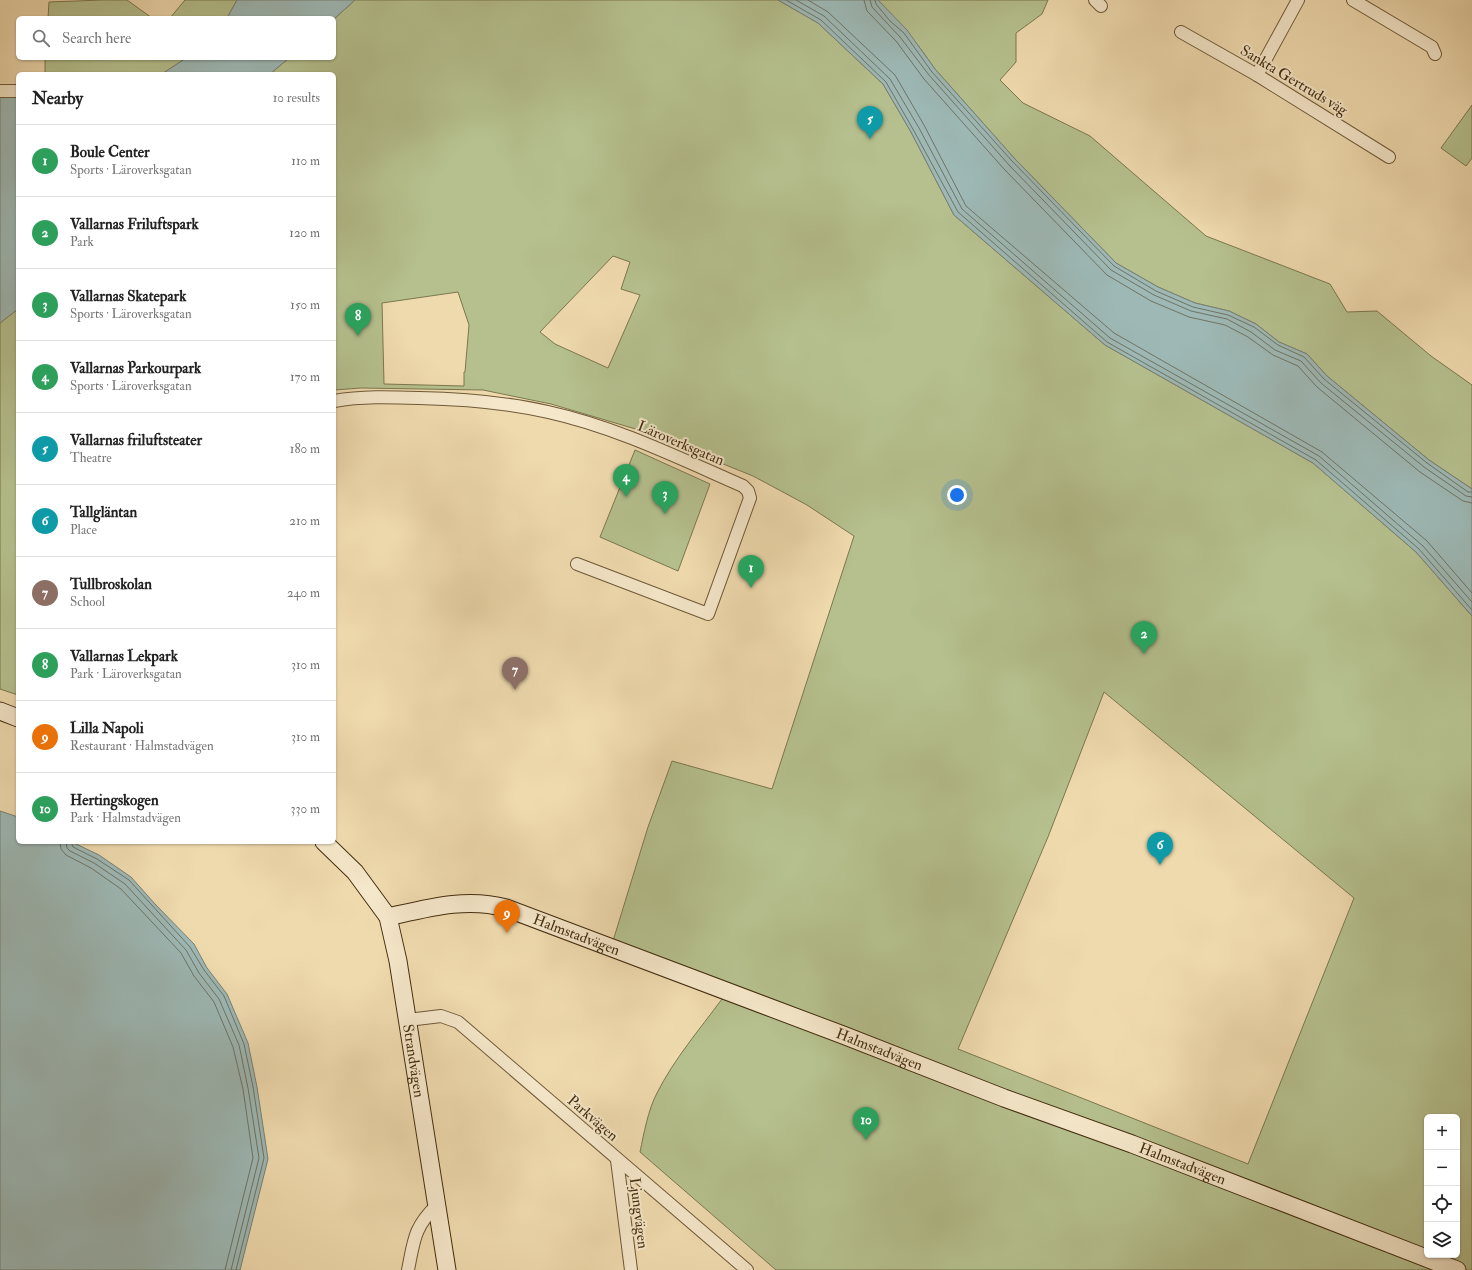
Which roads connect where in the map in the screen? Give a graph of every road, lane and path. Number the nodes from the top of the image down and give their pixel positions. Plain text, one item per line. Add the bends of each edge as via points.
1 (1298, 0) edge
2 (1352, 0) edge
3 (1180, 32) dead end
4 (1434, 54) dead end
5 (1257, 75) junction
6 (0, 91) edge
7 (16, 91) edge
8 (1390, 157) dead end
9 (336, 401) edge
10 (577, 564) dead end
11 (0, 711) edge
12 (16, 717) edge
13 (326, 844) edge
14 (388, 917) junction
15 (408, 1020) junction
16 (617, 1160) junction
17 (437, 1205) junction
18 (408, 1270) edge
19 (447, 1270) edge
20 (630, 1270) edge
21 (747, 1270) edge
22 (1457, 1270) edge

1 - 5 street
2 - 4 street via 1432,47
3 - 5 street, Sankta Gertruds väg
5 - 8 street, Sankta Gertruds väg
6 - 7 street
9 - 10 street, Läroverksgatan via 369,397 461,399 550,412 607,429 662,450 743,486 748,491 750,498 708,614
11 - 12 main road
13 - 14 main road via 355,872
14 - 15 main road, Strandvägen
14 - 22 main road, Halmstadvägen via 450,904 478,902 506,908 829,1029 1004,1098 1132,1144
15 - 16 street, Parkvägen via 441,1016 458,1022
15 - 17 main road, Strandvägen
16 - 20 street, Ljungvägen
16 - 21 street, Parkvägen
17 - 18 street via 416,1230
17 - 19 main road, Strandvägen

